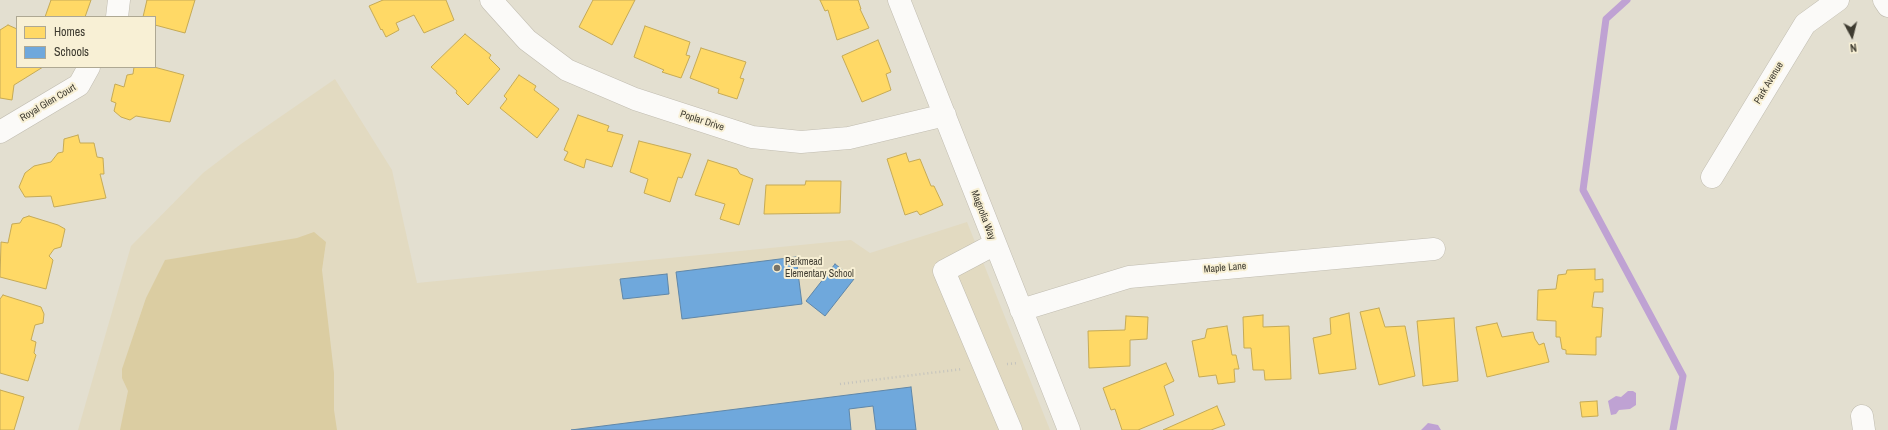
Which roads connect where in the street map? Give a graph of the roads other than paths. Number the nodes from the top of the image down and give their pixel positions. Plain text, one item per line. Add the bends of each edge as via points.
1 (120, 0) edge
2 (491, 0) edge
3 (899, 0) edge
4 (1838, 0) edge
5 (1884, 0) edge
6 (1888, 6) edge
7 (117, 16) edge
8 (88, 68) edge
9 (945, 115) junction
10 (0, 132) edge
11 (1712, 177) dead end
12 (995, 244) junction
13 (1434, 249) dead end
14 (1020, 310) junction
15 (1011, 430) edge
16 (1069, 430) edge

1 - 7 street
2 - 9 street, Poplar Drive via 527,40 567,70 635,99 752,137 801,142 849,138
3 - 9 street, Magnolia Way
4 - 11 street, Park Avenue via 1805,24
5 - 6 street
8 - 10 street, Royal Glen Court via 79,85
9 - 12 street, Magnolia Way
12 - 14 street, Magnolia Way
12 - 15 street via 944,271
13 - 14 street, Maple Lane via 1129,277
14 - 16 street, Magnolia Way

